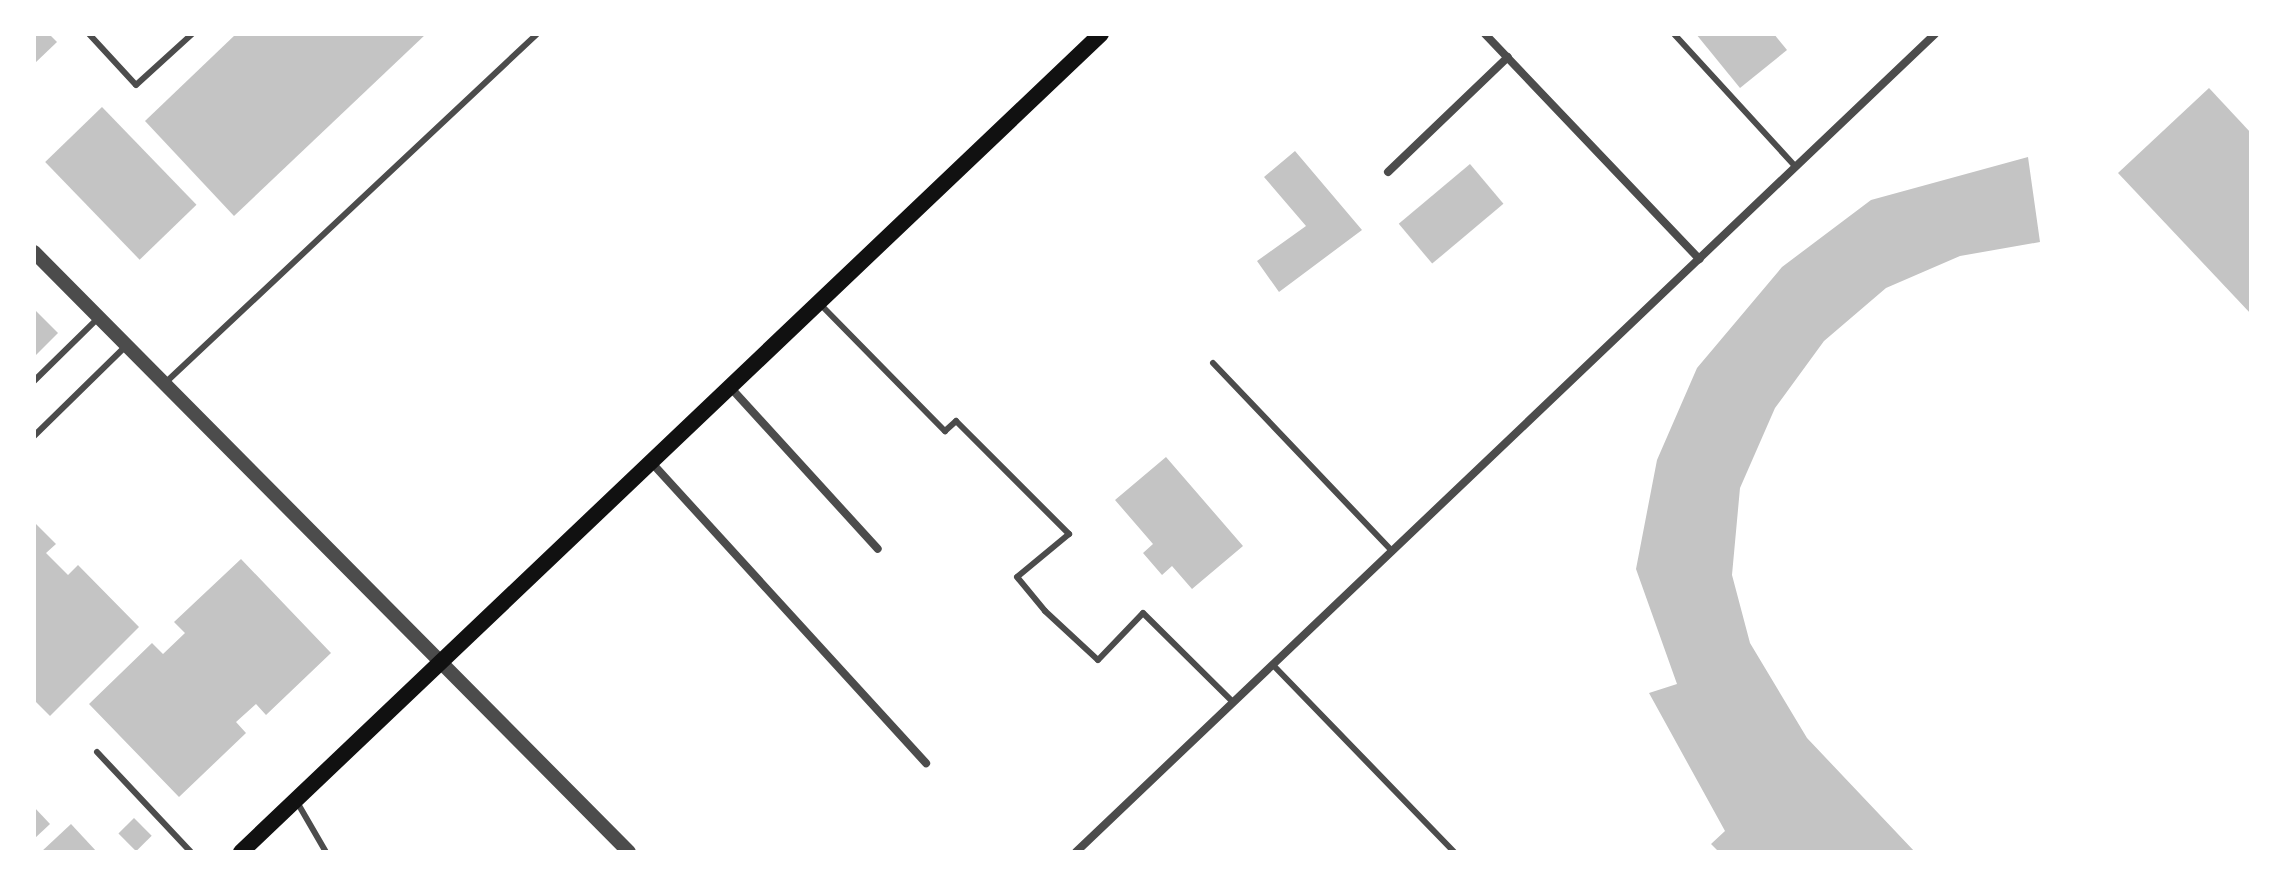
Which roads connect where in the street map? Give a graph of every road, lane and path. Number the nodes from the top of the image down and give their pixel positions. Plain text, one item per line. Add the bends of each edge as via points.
1 (89, 34) edge
2 (192, 34) edge
3 (537, 34) edge
4 (1101, 34) edge
5 (1485, 34) edge
6 (1674, 34) edge
7 (1935, 34) edge
8 (1508, 57) junction
9 (1796, 167) junction
10 (1388, 172) dead end
11 (34, 252) edge
12 (1699, 259) junction
13 (818, 302) junction
14 (99, 318) junction
15 (127, 346) junction
16 (1213, 363) dead end
17 (34, 381) edge
18 (164, 384) junction
19 (729, 387) junction
20 (34, 436) edge
21 (651, 461) junction
22 (878, 549) dead end
23 (1392, 551) junction
24 (439, 661) junction
25 (1273, 665) junction
26 (1233, 702) junction
27 (97, 752) dead end
28 (926, 763) dead end
29 (296, 799) junction
30 (191, 852) edge
31 (241, 852) edge
32 (326, 852) edge
33 (629, 852) edge
34 (1076, 852) edge
35 (1454, 852) edge

1 - 2 lane via 136,85
3 - 18 lane
4 - 13 main road
5 - 8 street
6 - 9 lane
7 - 9 street
8 - 10 street
8 - 12 street
9 - 12 street
11 - 14 street
12 - 23 street
13 - 19 main road
13 - 26 lane via 945,431 956,421 1069,534 1017,577 1045,611 1098,660 1143,613
14 - 15 street
14 - 17 lane
15 - 18 street
15 - 20 lane
16 - 23 lane
18 - 24 street
19 - 21 main road
19 - 22 street
21 - 24 main road
21 - 28 street
23 - 25 street
24 - 29 main road
24 - 33 street
25 - 26 street
25 - 35 lane
26 - 34 street
27 - 30 lane
29 - 31 main road
29 - 32 lane

